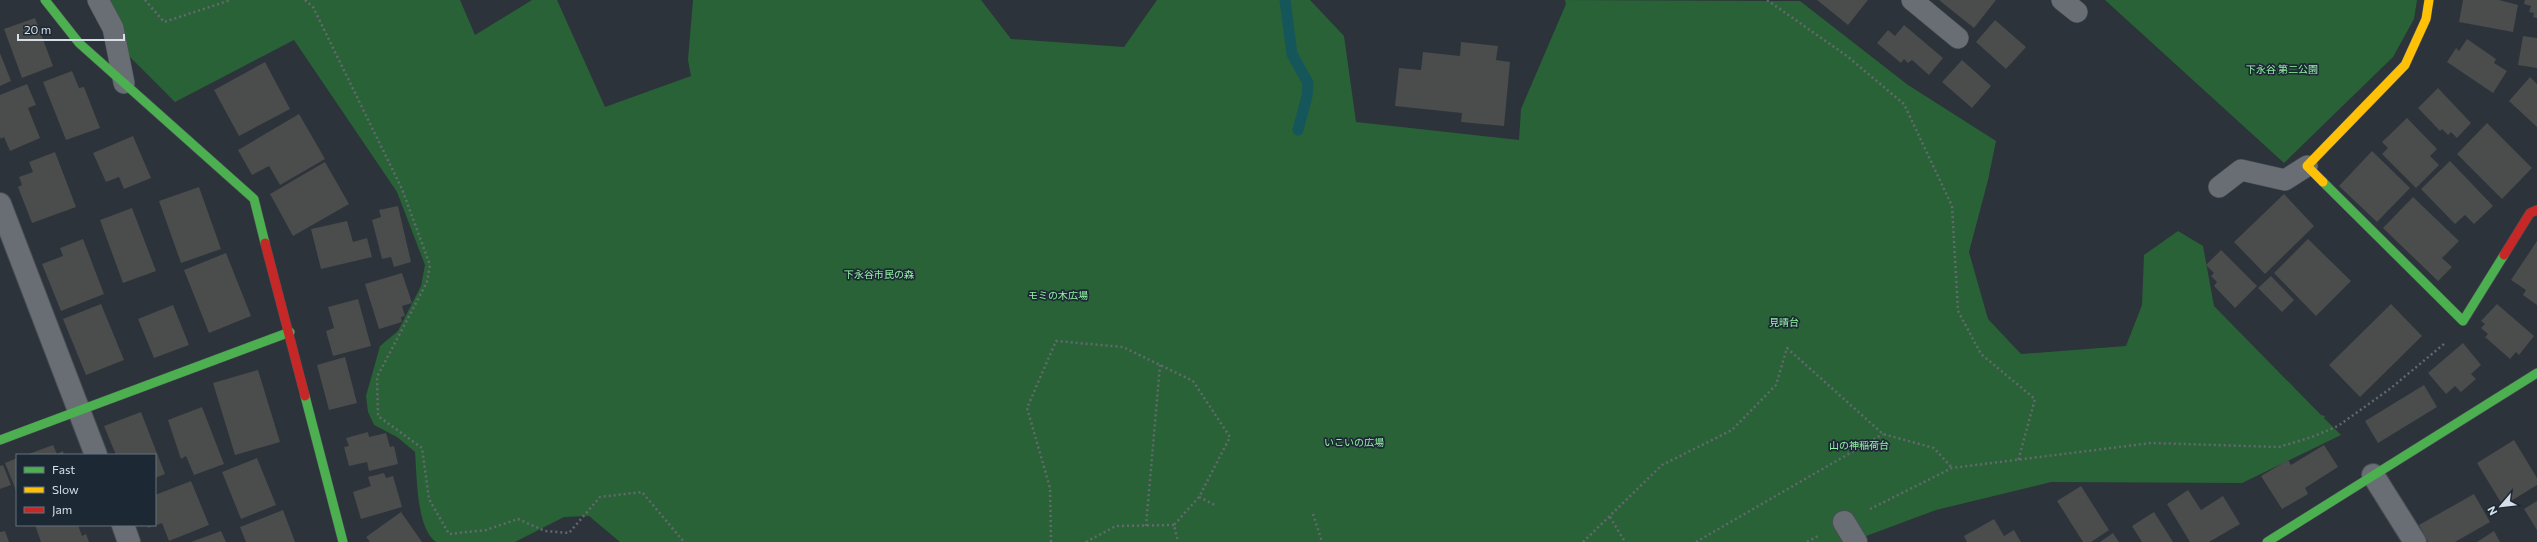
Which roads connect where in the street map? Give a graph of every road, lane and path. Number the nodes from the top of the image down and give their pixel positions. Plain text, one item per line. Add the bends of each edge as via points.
1 (45, 0) edge
2 (98, 0) edge
3 (145, 0) edge
4 (231, 0) edge
5 (305, 0) edge
6 (1766, 0) edge
7 (1912, 0) edge
8 (2429, 0) edge
9 (1958, 38) dead end
10 (124, 83) junction
11 (2307, 166) junction
12 (2219, 187) dead end
13 (0, 204) edge
14 (2537, 210) edge
15 (2463, 321) junction
16 (290, 332) junction
17 (1160, 365) junction
18 (2537, 373) edge
19 (79, 410) junction
20 (1883, 434) junction
21 (0, 440) edge
22 (96, 454) edge
23 (2018, 461) junction
24 (1952, 468) junction
25 (2373, 475) junction
26 (1199, 497) junction
27 (1215, 505) dead end
28 (1313, 514) dead end
29 (1610, 517) junction
30 (1844, 522) junction
31 (1174, 525) junction
32 (123, 526) edge
33 (1146, 526) junction
34 (129, 542) edge
35 (343, 542) edge
36 (684, 542) edge
37 (1052, 542) edge
38 (1086, 542) edge
39 (1178, 542) edge
40 (1322, 542) edge
41 (1583, 542) edge
42 (1625, 542) edge
43 (1696, 542) edge
44 (1807, 542) edge
45 (1856, 542) edge
46 (2267, 542) edge
47 (2415, 542) edge

1 - 10 street via 79,42
2 - 10 lane via 113,28
3 - 4 path via 164,22
5 - 36 path via 313,7 402,189 430,265 427,282 378,377 378,416 422,448 429,499 449,534 486,530 518,519 545,531 569,533 600,497 642,492
6 - 23 path via 1848,56 1904,104 1952,206 1958,311 1981,354 2035,399
7 - 9 lane
8 - 11 street via 2426,19 2405,65
10 - 16 street via 254,198
11 - 12 lane via 2285,180 2241,170
11 - 15 street
13 - 19 street
14 - 15 street via 2530,214
15 - 23 path via 2454,335 2385,392 2338,426 2312,437 2279,447 2150,443
16 - 19 street
16 - 35 street
17 - 26 path via 1193,381 1230,436
17 - 33 path
17 - 37 path via 1123,347 1056,341 1028,408 1050,488
18 - 25 street
19 - 21 street
19 - 22 street
20 - 24 path via 1934,448
20 - 29 path via 1787,348 1776,385 1732,430 1662,465
20 - 43 path
23 - 24 path
24 - 30 path
25 - 46 street
25 - 47 street
26 - 27 path
26 - 31 path
28 - 40 path
29 - 41 path
29 - 42 path
30 - 44 path
30 - 45 street
31 - 33 path
31 - 39 path
32 - 34 street
33 - 38 path via 1116,526

